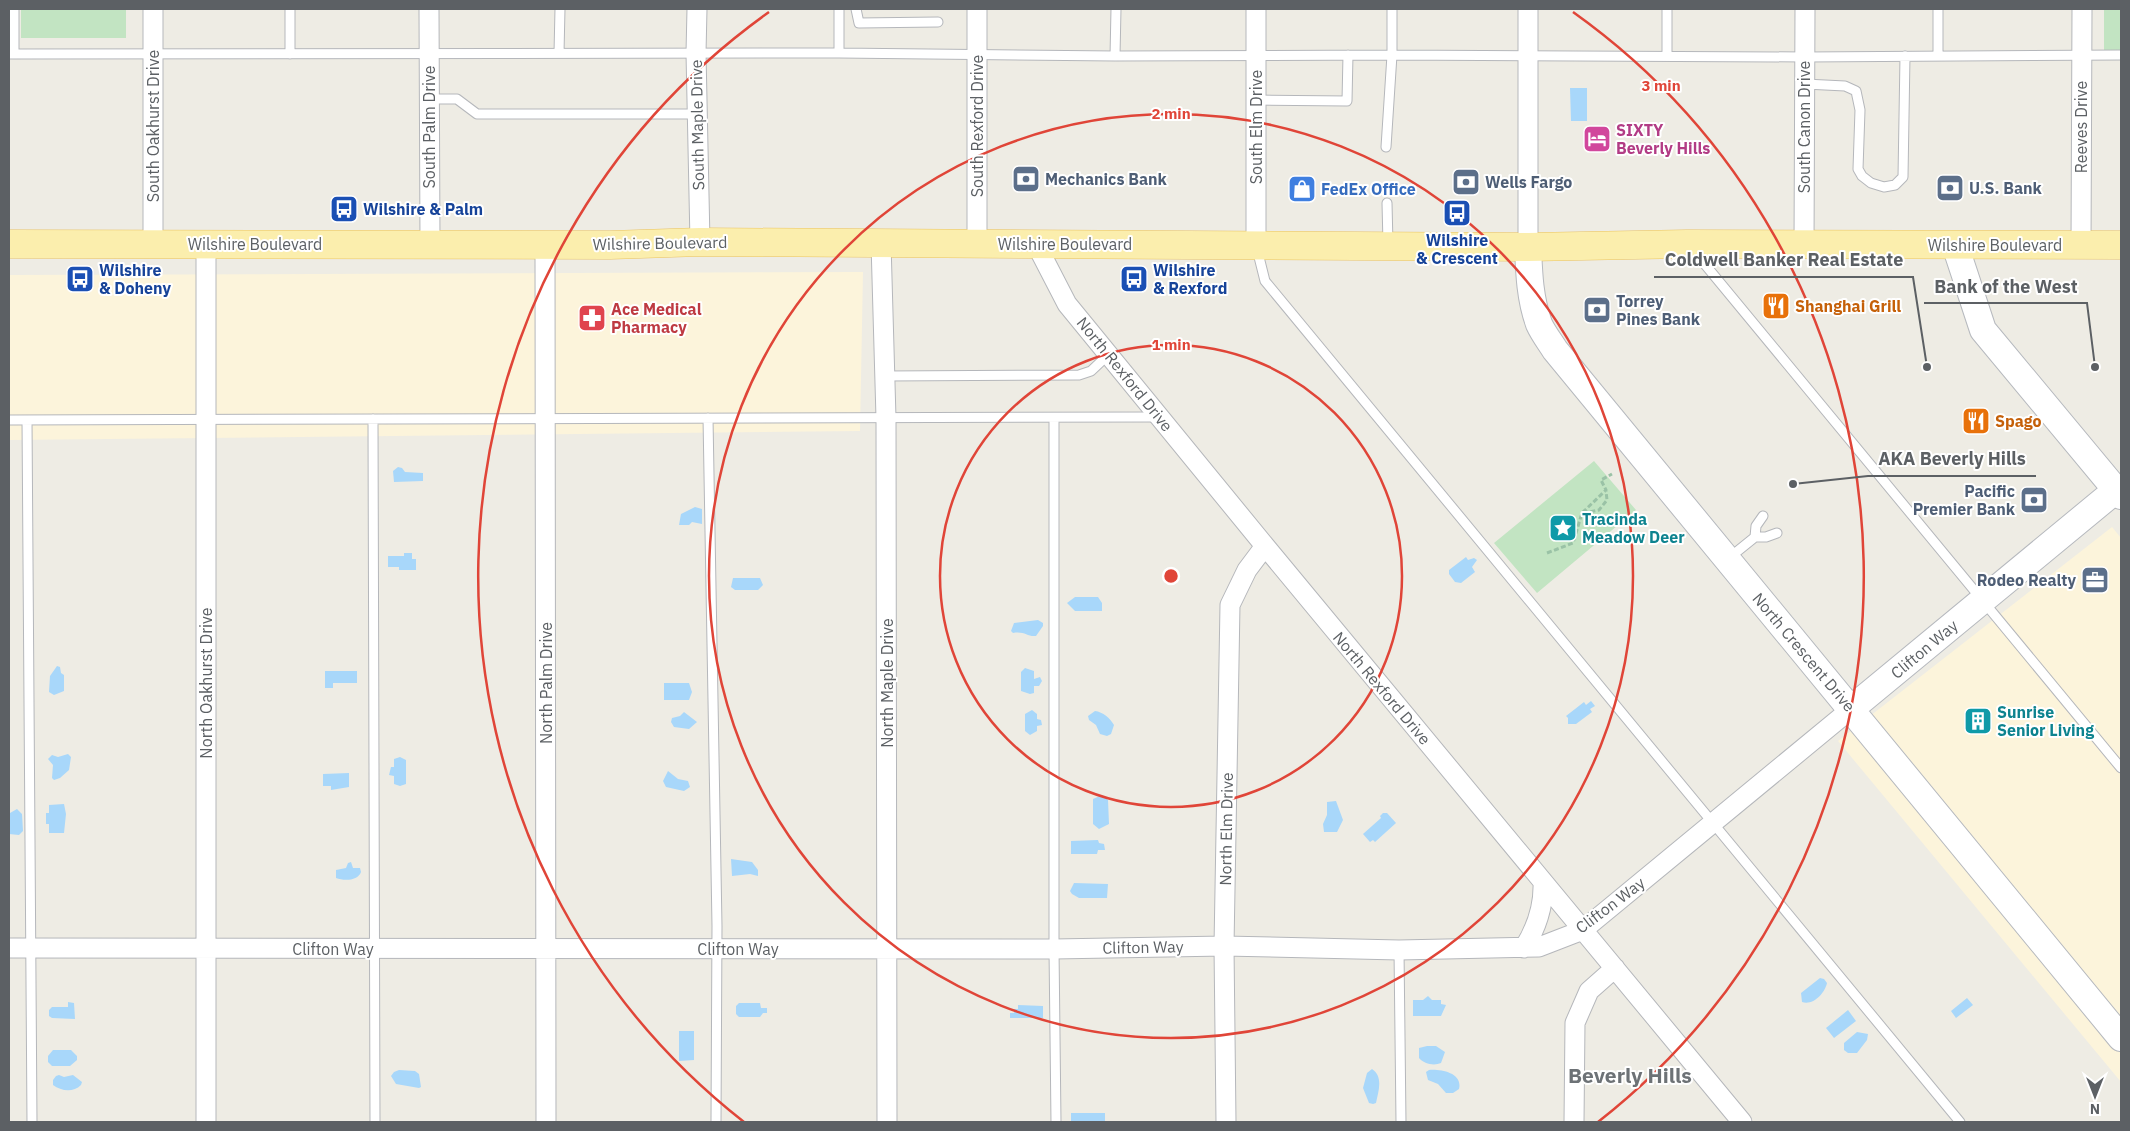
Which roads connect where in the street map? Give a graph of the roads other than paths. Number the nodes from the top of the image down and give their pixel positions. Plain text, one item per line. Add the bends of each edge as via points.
1 (14, 9) edge
2 (154, 9) edge
3 (290, 9) edge
4 (428, 9) edge
5 (560, 9) edge
6 (697, 9) edge
7 (839, 9) edge
8 (856, 9) edge
9 (977, 9) edge
10 (1116, 9) edge
11 (1256, 9) edge
12 (1392, 9) edge
13 (1528, 9) edge
14 (1667, 9) edge
15 (1805, 9) edge
16 (1938, 9) edge
17 (2082, 9) edge
18 (938, 22) dead end
19 (559, 53) junction
20 (696, 53) junction
21 (839, 53) junction
22 (11, 54) edge
23 (153, 54) junction
24 (290, 54) junction
25 (429, 54) junction
26 (2121, 54) edge
27 (977, 55) junction
28 (1256, 55) junction
29 (1348, 55) junction
30 (1392, 55) junction
31 (1528, 55) junction
32 (2082, 55) junction
33 (1116, 56) junction
34 (1667, 56) junction
35 (1905, 56) junction
36 (1938, 56) junction
37 (1805, 57) junction
38 (1805, 84) junction
39 (429, 99) junction
40 (1256, 100) junction
41 (697, 114) junction
42 (1386, 147) dead end
43 (1387, 203) dead end
44 (700, 242) junction
45 (881, 243) junction
46 (977, 243) junction
47 (9, 244) edge
48 (153, 244) junction
49 (206, 244) junction
50 (430, 244) junction
51 (546, 244) junction
52 (1036, 244) junction
53 (1687, 244) junction
54 (1804, 245) junction
55 (1955, 245) junction
56 (2081, 245) junction
57 (2121, 245) edge
58 (1256, 246) junction
59 (1388, 247) junction
60 (1528, 247) junction
61 (1109, 354) junction
62 (885, 376) junction
63 (1161, 417) junction
64 (708, 418) junction
65 (886, 418) junction
66 (1054, 418) junction
67 (206, 419) junction
68 (373, 419) junction
69 (546, 419) junction
70 (9, 420) edge
71 (27, 420) junction
72 (2119, 493) edge
73 (1763, 516) dead end
74 (1777, 533) dead end
75 (1755, 536) junction
76 (1265, 546) junction
77 (1727, 560) junction
78 (1982, 601) junction
79 (1851, 710) junction
80 (2121, 768) edge
81 (1713, 823) junction
82 (1543, 882) junction
83 (1583, 930) junction
84 (1224, 946) junction
85 (9, 948) edge
86 (31, 948) junction
87 (373, 948) junction
88 (887, 948) junction
89 (1524, 948) junction
90 (206, 949) junction
91 (546, 949) junction
92 (717, 949) junction
93 (1054, 949) junction
94 (1399, 950) junction
95 (1615, 968) junction
96 (2121, 1038) edge
97 (32, 1122) edge
98 (206, 1122) edge
99 (375, 1122) edge
100 (546, 1122) edge
101 (716, 1122) edge
102 (887, 1122) edge
103 (1056, 1122) edge
104 (1226, 1122) edge
105 (1400, 1122) edge
106 (1574, 1122) edge
107 (1742, 1122) edge
108 (1960, 1122) edge

1 - 22 lane
2 - 23 street, South Oakhurst Drive
3 - 24 lane
4 - 25 street, South Palm Drive
5 - 19 lane
6 - 20 street, South Maple Drive
7 - 21 lane
8 - 18 lane via 859,23
9 - 27 street, South Rexford Drive
10 - 33 lane
11 - 28 street, South Elm Drive
12 - 30 lane
13 - 31 street
14 - 34 lane
15 - 37 street, South Canon Drive
16 - 36 lane
17 - 32 street, Reeves Drive
19 - 20 lane
19 - 25 lane
20 - 21 lane
20 - 41 street, South Maple Drive
21 - 27 lane
22 - 23 lane
23 - 24 lane
23 - 48 street, South Oakhurst Drive
24 - 25 lane
25 - 39 street, South Palm Drive
26 - 32 lane
27 - 33 lane
27 - 46 street, South Rexford Drive
28 - 29 lane
28 - 33 lane
28 - 40 street, South Elm Drive
29 - 30 lane
29 - 40 lane via 1347,101
30 - 31 lane
30 - 42 lane
31 - 34 lane
31 - 60 street
32 - 36 lane
32 - 56 street, Reeves Drive
34 - 37 lane
35 - 36 lane
35 - 37 lane
35 - 38 lane via 1905,159 1903,177 1895,185 1884,188 1871,183 1858,169 1860,110 1856,91 1845,86
37 - 38 street, South Canon Drive
38 - 54 street, South Canon Drive
39 - 41 lane via 457,99 477,114
39 - 50 street, South Palm Drive
40 - 58 street, South Elm Drive
41 - 44 street, South Maple Drive
43 - 59 lane
44 - 45 main road, Wilshire Boulevard
44 - 51 main road, Wilshire Boulevard
45 - 46 main road, Wilshire Boulevard
45 - 62 street, North Maple Drive
46 - 52 main road, Wilshire Boulevard
47 - 48 main road, Wilshire Boulevard
48 - 49 main road, Wilshire Boulevard
49 - 50 main road, Wilshire Boulevard
49 - 67 street, North Oakhurst Drive
50 - 51 main road, Wilshire Boulevard
51 - 69 street, North Palm Drive
52 - 58 main road, Wilshire Boulevard
52 - 61 street, North Rexford Drive via 1067,304
53 - 54 main road, Wilshire Boulevard
53 - 60 main road, Wilshire Boulevard
53 - 78 lane
54 - 55 main road, Wilshire Boulevard
55 - 56 main road, Wilshire Boulevard
55 - 72 street via 1983,330
56 - 57 main road, Wilshire Boulevard
58 - 59 main road, Wilshire Boulevard
58 - 81 lane via 1265,281
59 - 60 main road, Wilshire Boulevard
60 - 77 street, North Crescent Drive via 1530,292 1540,326
61 - 62 lane via 1091,371 1079,376
61 - 63 street, North Rexford Drive
62 - 65 street, North Maple Drive
63 - 66 lane
63 - 76 street, North Rexford Drive
64 - 65 lane
64 - 69 lane
64 - 92 lane
65 - 66 lane
65 - 88 street, North Maple Drive
66 - 93 lane
67 - 68 lane
67 - 71 lane
67 - 90 street, North Oakhurst Drive
68 - 69 lane
68 - 87 lane
69 - 91 street, North Palm Drive
70 - 71 lane
71 - 86 lane
72 - 78 street, Clifton Way
73 - 75 lane via 1756,526
74 - 75 lane
75 - 77 lane
76 - 82 street, North Rexford Drive
76 - 84 street, North Elm Drive via 1247,570 1230,605
77 - 79 street, North Crescent Drive
78 - 79 street, Clifton Way
78 - 80 lane
79 - 81 street, Clifton Way
79 - 96 street, North Crescent Drive
81 - 83 street, Clifton Way
81 - 108 lane
82 - 83 street, North Rexford Drive
82 - 89 street via 1544,898 1533,933
83 - 89 street, Clifton Way via 1539,947
83 - 95 street, North Rexford Drive
84 - 93 street, Clifton Way
84 - 94 street, Clifton Way
84 - 104 street, North Elm Drive
85 - 86 street, Clifton Way
86 - 90 street, Clifton Way
86 - 97 lane
87 - 90 street, Clifton Way
87 - 91 street, Clifton Way
87 - 99 lane
88 - 92 street, Clifton Way
88 - 93 street, Clifton Way
88 - 102 street, North Maple Drive
89 - 94 street, Clifton Way
90 - 98 street, North Oakhurst Drive
91 - 92 street, Clifton Way
91 - 100 street, North Palm Drive
92 - 101 lane
93 - 103 lane
94 - 105 lane
95 - 106 street via 1588,991 1575,1023
95 - 107 street, North Rexford Drive

